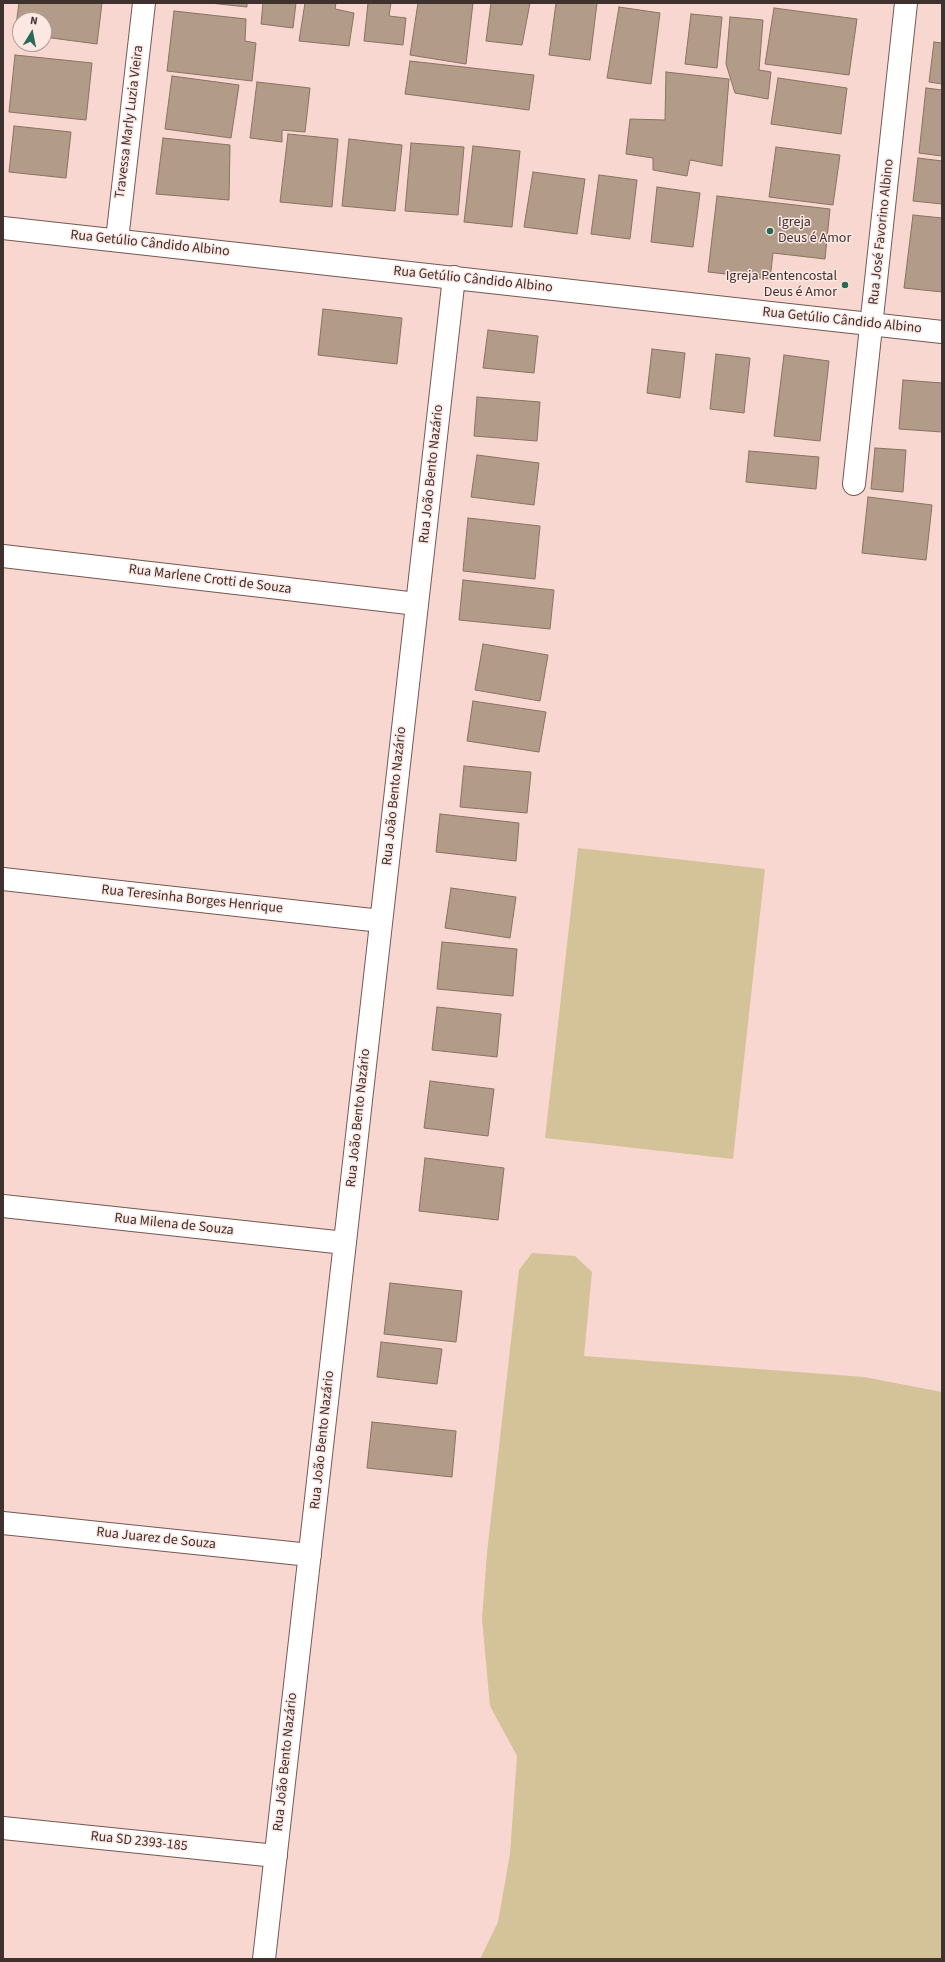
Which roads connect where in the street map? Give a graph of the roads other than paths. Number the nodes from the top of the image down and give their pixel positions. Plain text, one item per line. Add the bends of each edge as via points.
1 (144, 3) edge
2 (906, 3) edge
3 (3, 228) edge
4 (117, 240) junction
5 (454, 277) junction
6 (872, 324) junction
7 (942, 332) edge
8 (854, 484) dead end
9 (3, 556) edge
10 (417, 604) junction
11 (3, 879) edge
12 (381, 921) junction
13 (3, 1206) edge
14 (345, 1243) junction
15 (3, 1523) edge
16 (310, 1555) junction
17 (3, 1828) edge
18 (276, 1856) junction
19 (264, 1959) edge

1 - 4 street, Travessa Marly Luzia Vieira
2 - 6 street, Rua José Favorino Albino
3 - 4 street, Rua Getúlio Cândido Albino
4 - 5 street, Rua Getúlio Cândido Albino
5 - 6 street, Rua Getúlio Cândido Albino
5 - 10 street, Rua João Bento Nazário
6 - 7 street, Rua Getúlio Cândido Albino
6 - 8 street, Rua José Favorino Albino
9 - 10 street, Rua Marlene Crotti de Souza
10 - 12 street, Rua João Bento Nazário
11 - 12 street, Rua Teresinha Borges Henrique
12 - 14 street, Rua João Bento Nazário
13 - 14 street, Rua Milena de Souza
14 - 16 street, Rua João Bento Nazário
15 - 16 street, Rua Juarez de Souza
16 - 18 street, Rua João Bento Nazário
17 - 18 street, Rua SD 2393-185
18 - 19 street, Rua João Bento Nazário

